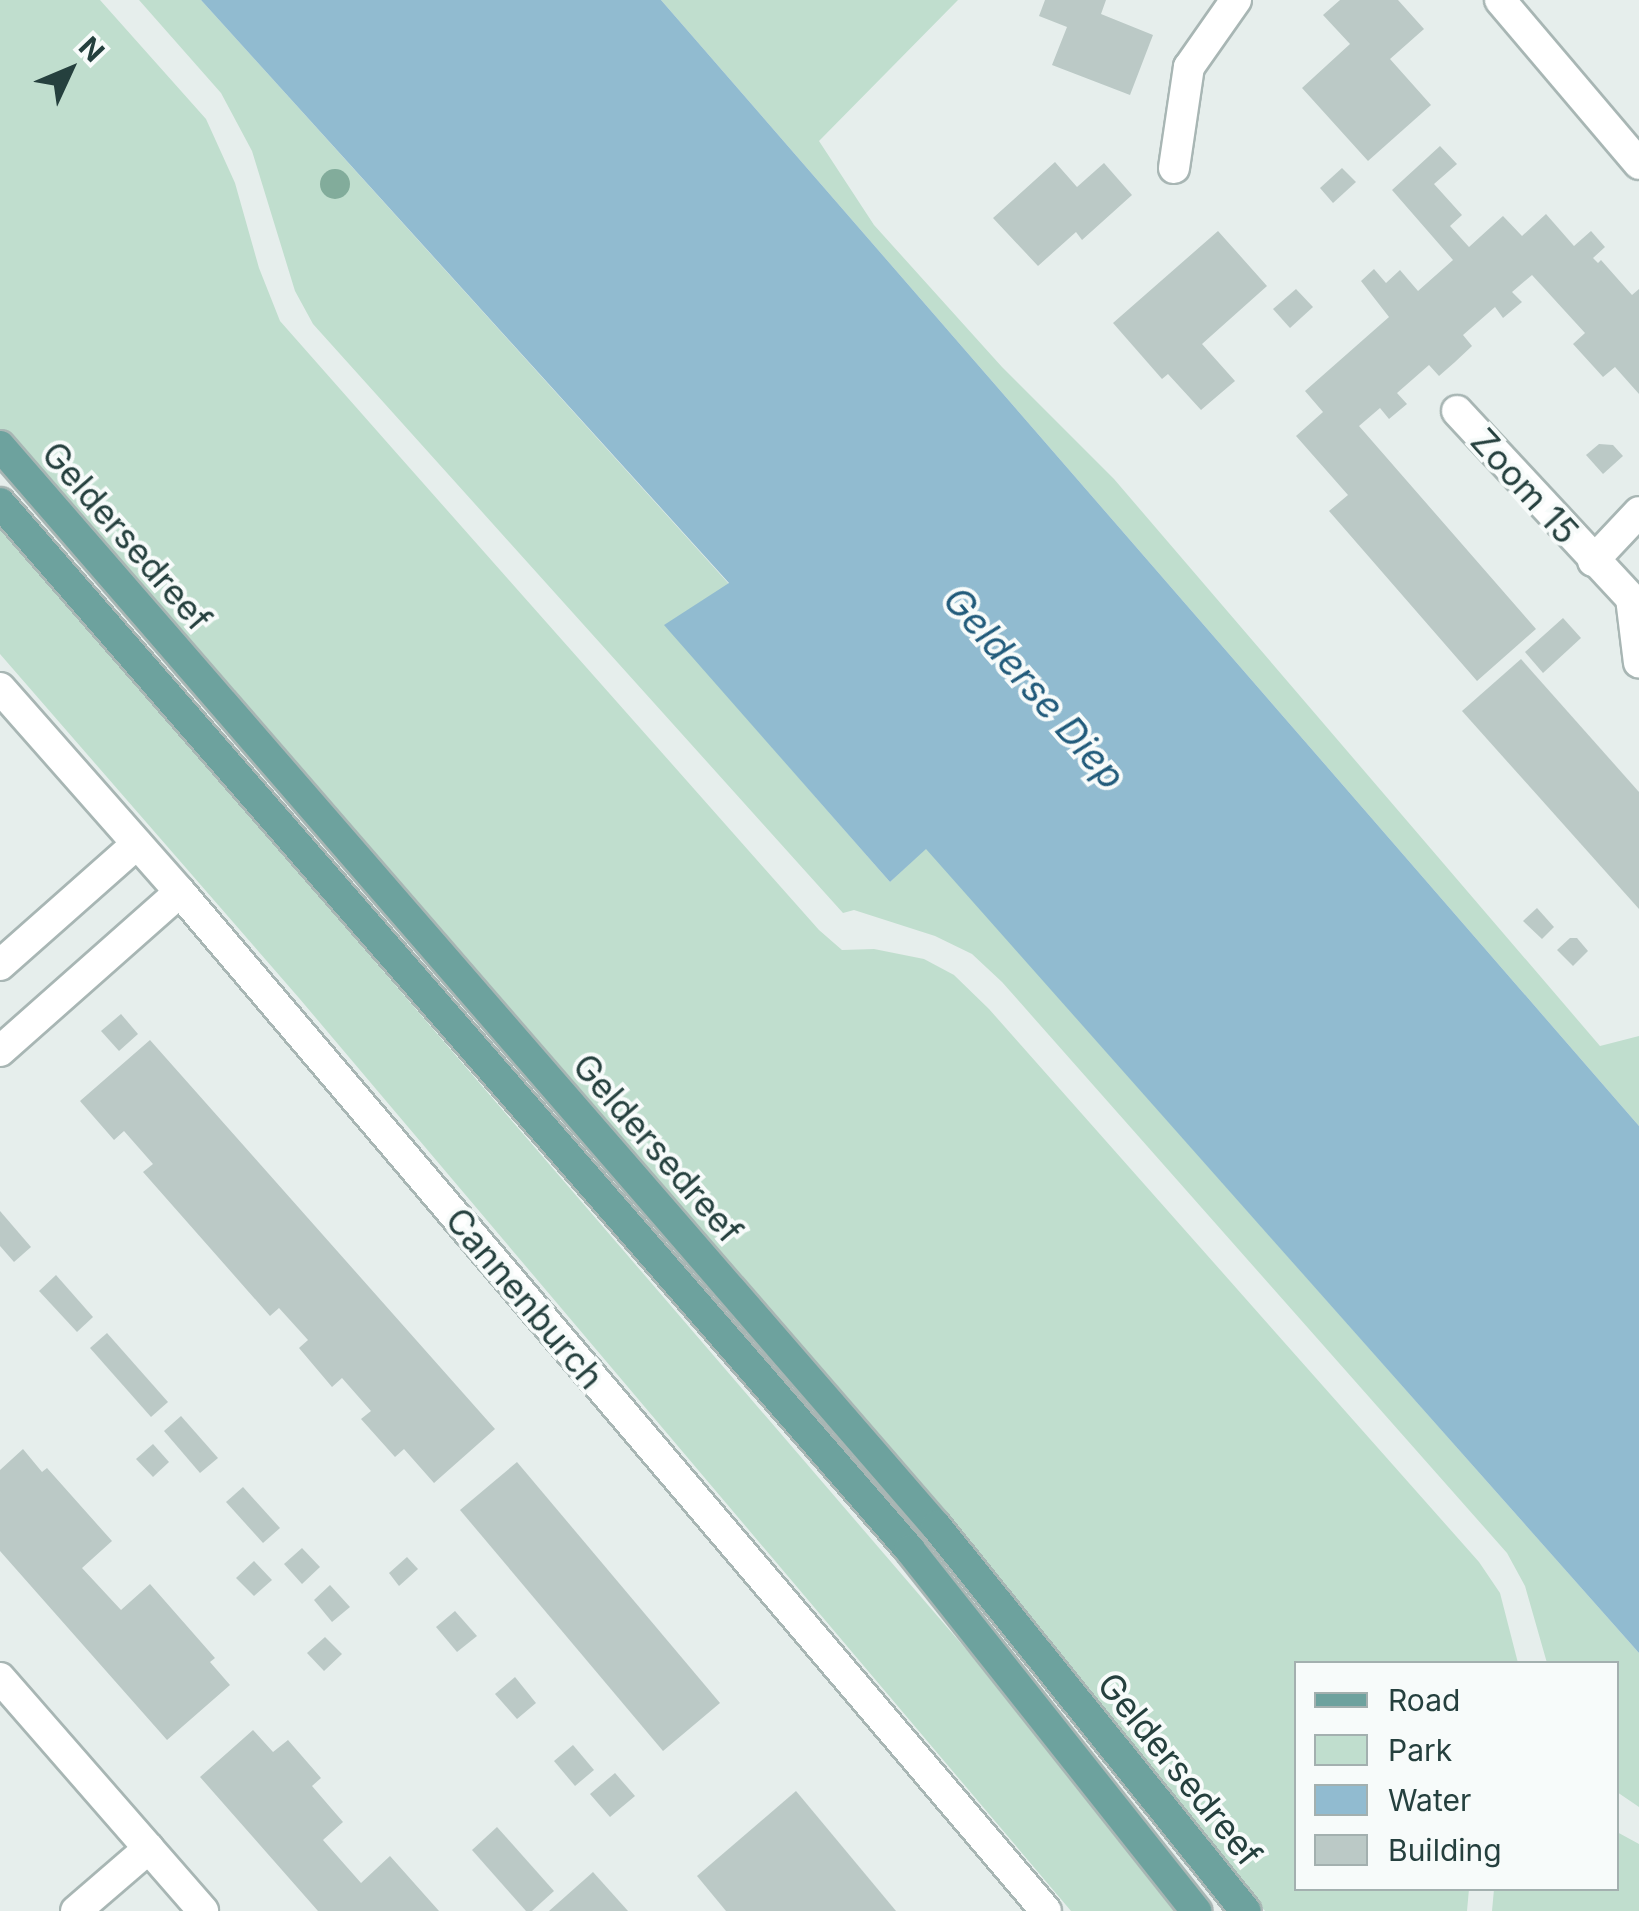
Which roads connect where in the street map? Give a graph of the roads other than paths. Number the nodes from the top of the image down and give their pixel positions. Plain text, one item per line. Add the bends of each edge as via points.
1 (1236, 0) edge
2 (1500, 0) edge
3 (1639, 164) edge
4 (1174, 168) dead end
5 (1457, 411) dead end
6 (0, 446) edge
7 (0, 504) edge
8 (1639, 512) edge
9 (1593, 561) junction
10 (1639, 663) edge
11 (0, 688) edge
12 (137, 844) junction
13 (180, 892) junction
14 (0, 965) edge
15 (0, 1051) edge
16 (0, 1678) edge
17 (149, 1848) junction
18 (76, 1911) edge
19 (204, 1911) edge
20 (1046, 1911) edge
21 (1196, 1911) edge
22 (1245, 1911) edge

1 - 4 street via 1189,67
2 - 3 street
5 - 9 street, Zoom 15
6 - 22 main road, Geldersedreef via 936,1526
7 - 21 main road via 910,1550
8 - 9 street, Zoom 15
9 - 10 street, Zoom 15 via 1631,598
11 - 12 street, Cannenburch
12 - 13 street, Cannenburch
12 - 14 street
13 - 15 street
13 - 20 street, Cannenburch
16 - 17 street
17 - 18 street
17 - 19 street

